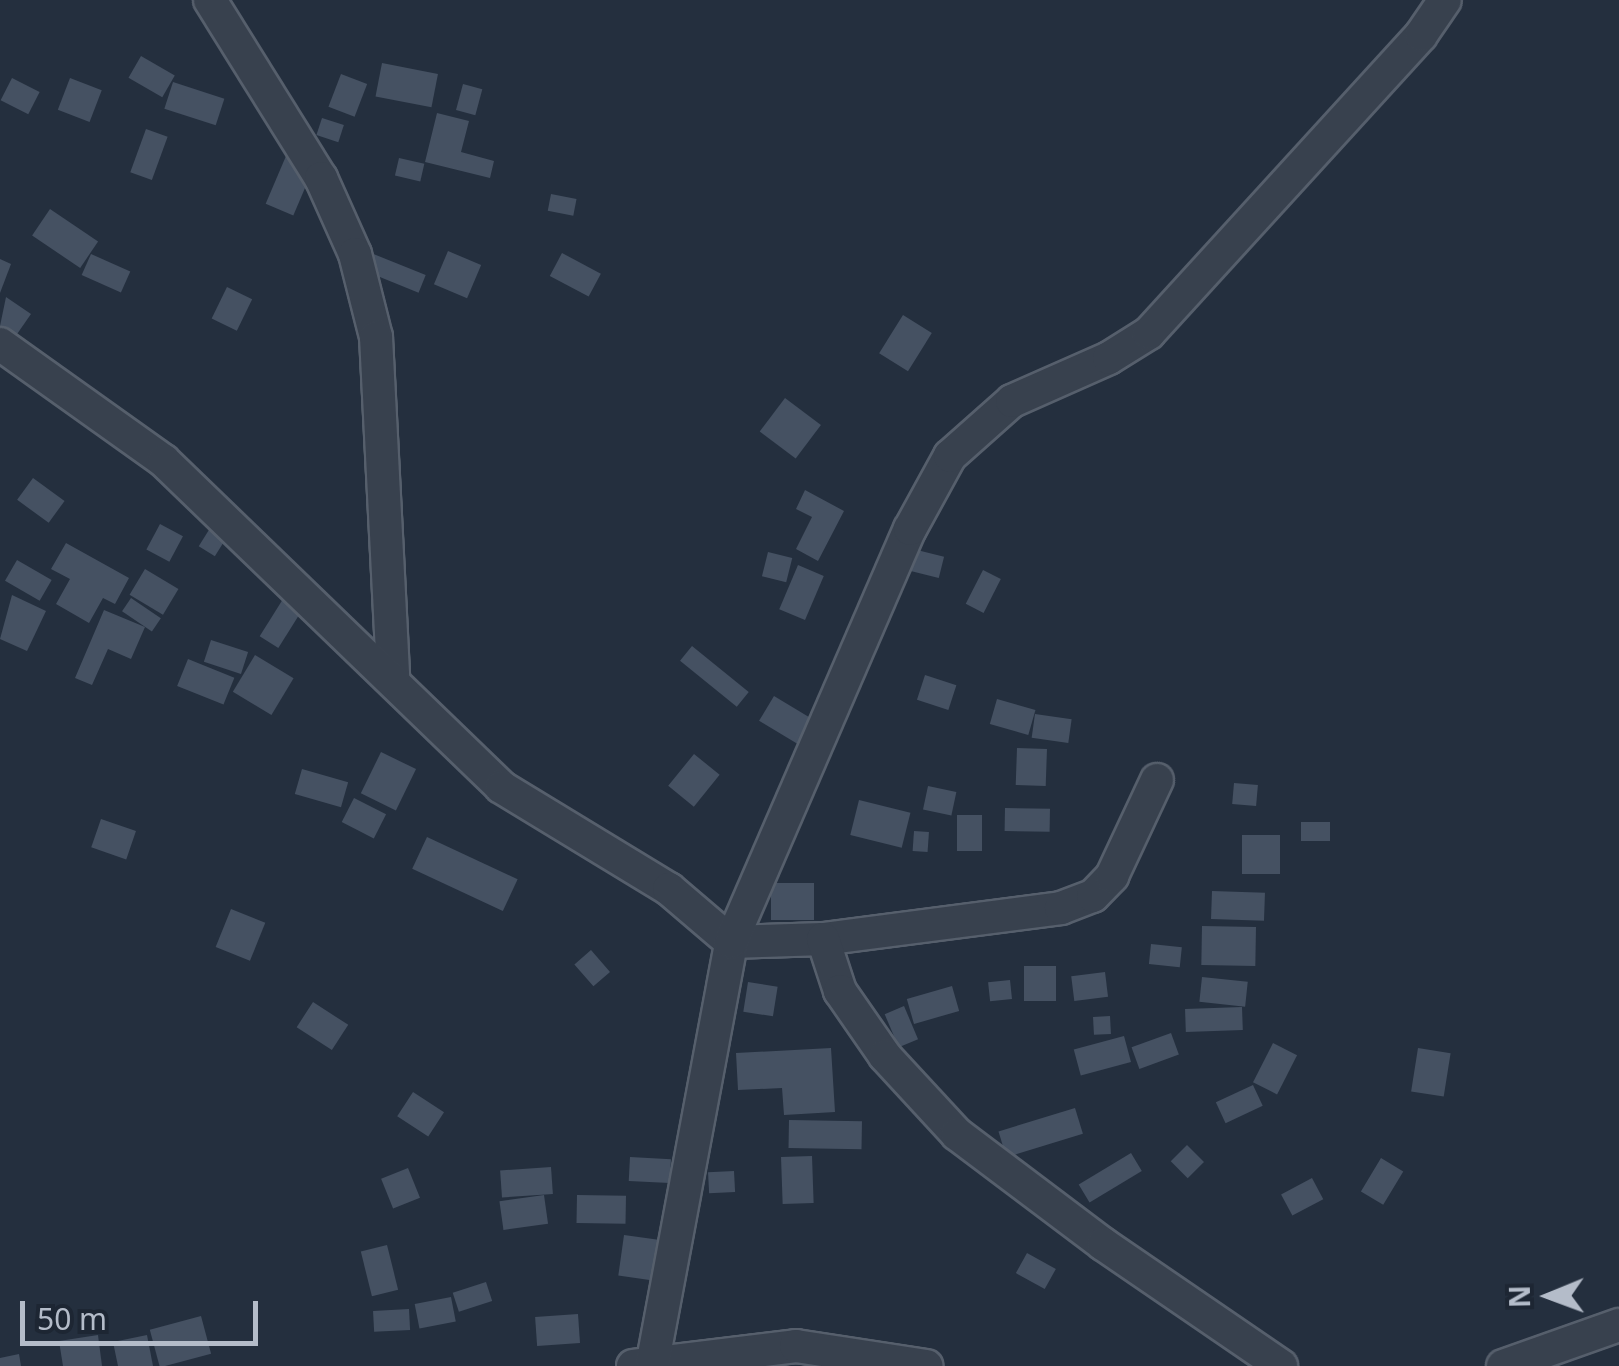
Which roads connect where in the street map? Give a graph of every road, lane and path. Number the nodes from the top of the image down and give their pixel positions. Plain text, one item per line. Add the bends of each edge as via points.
1 (210, 0) edge
2 (1445, 0) edge
3 (0, 344) edge
4 (393, 677) junction
5 (1157, 780) dead end
6 (823, 939) junction
7 (731, 942) junction
8 (1619, 1325) edge
9 (803, 1357) edge
10 (645, 1365) edge
11 (926, 1366) edge
12 (1281, 1366) edge
13 (1504, 1366) edge

1 - 4 street via 322,178 355,254 376,337
2 - 7 street via 1421,35 1149,332 1109,358 1012,401 950,456 910,529
3 - 4 street via 164,461
4 - 7 street via 501,787 670,889
5 - 6 street via 1112,876 1093,896 1060,908
6 - 7 street
6 - 12 street via 840,990 885,1056 958,1134
7 - 10 street
8 - 13 street
9 - 10 street
9 - 11 street

